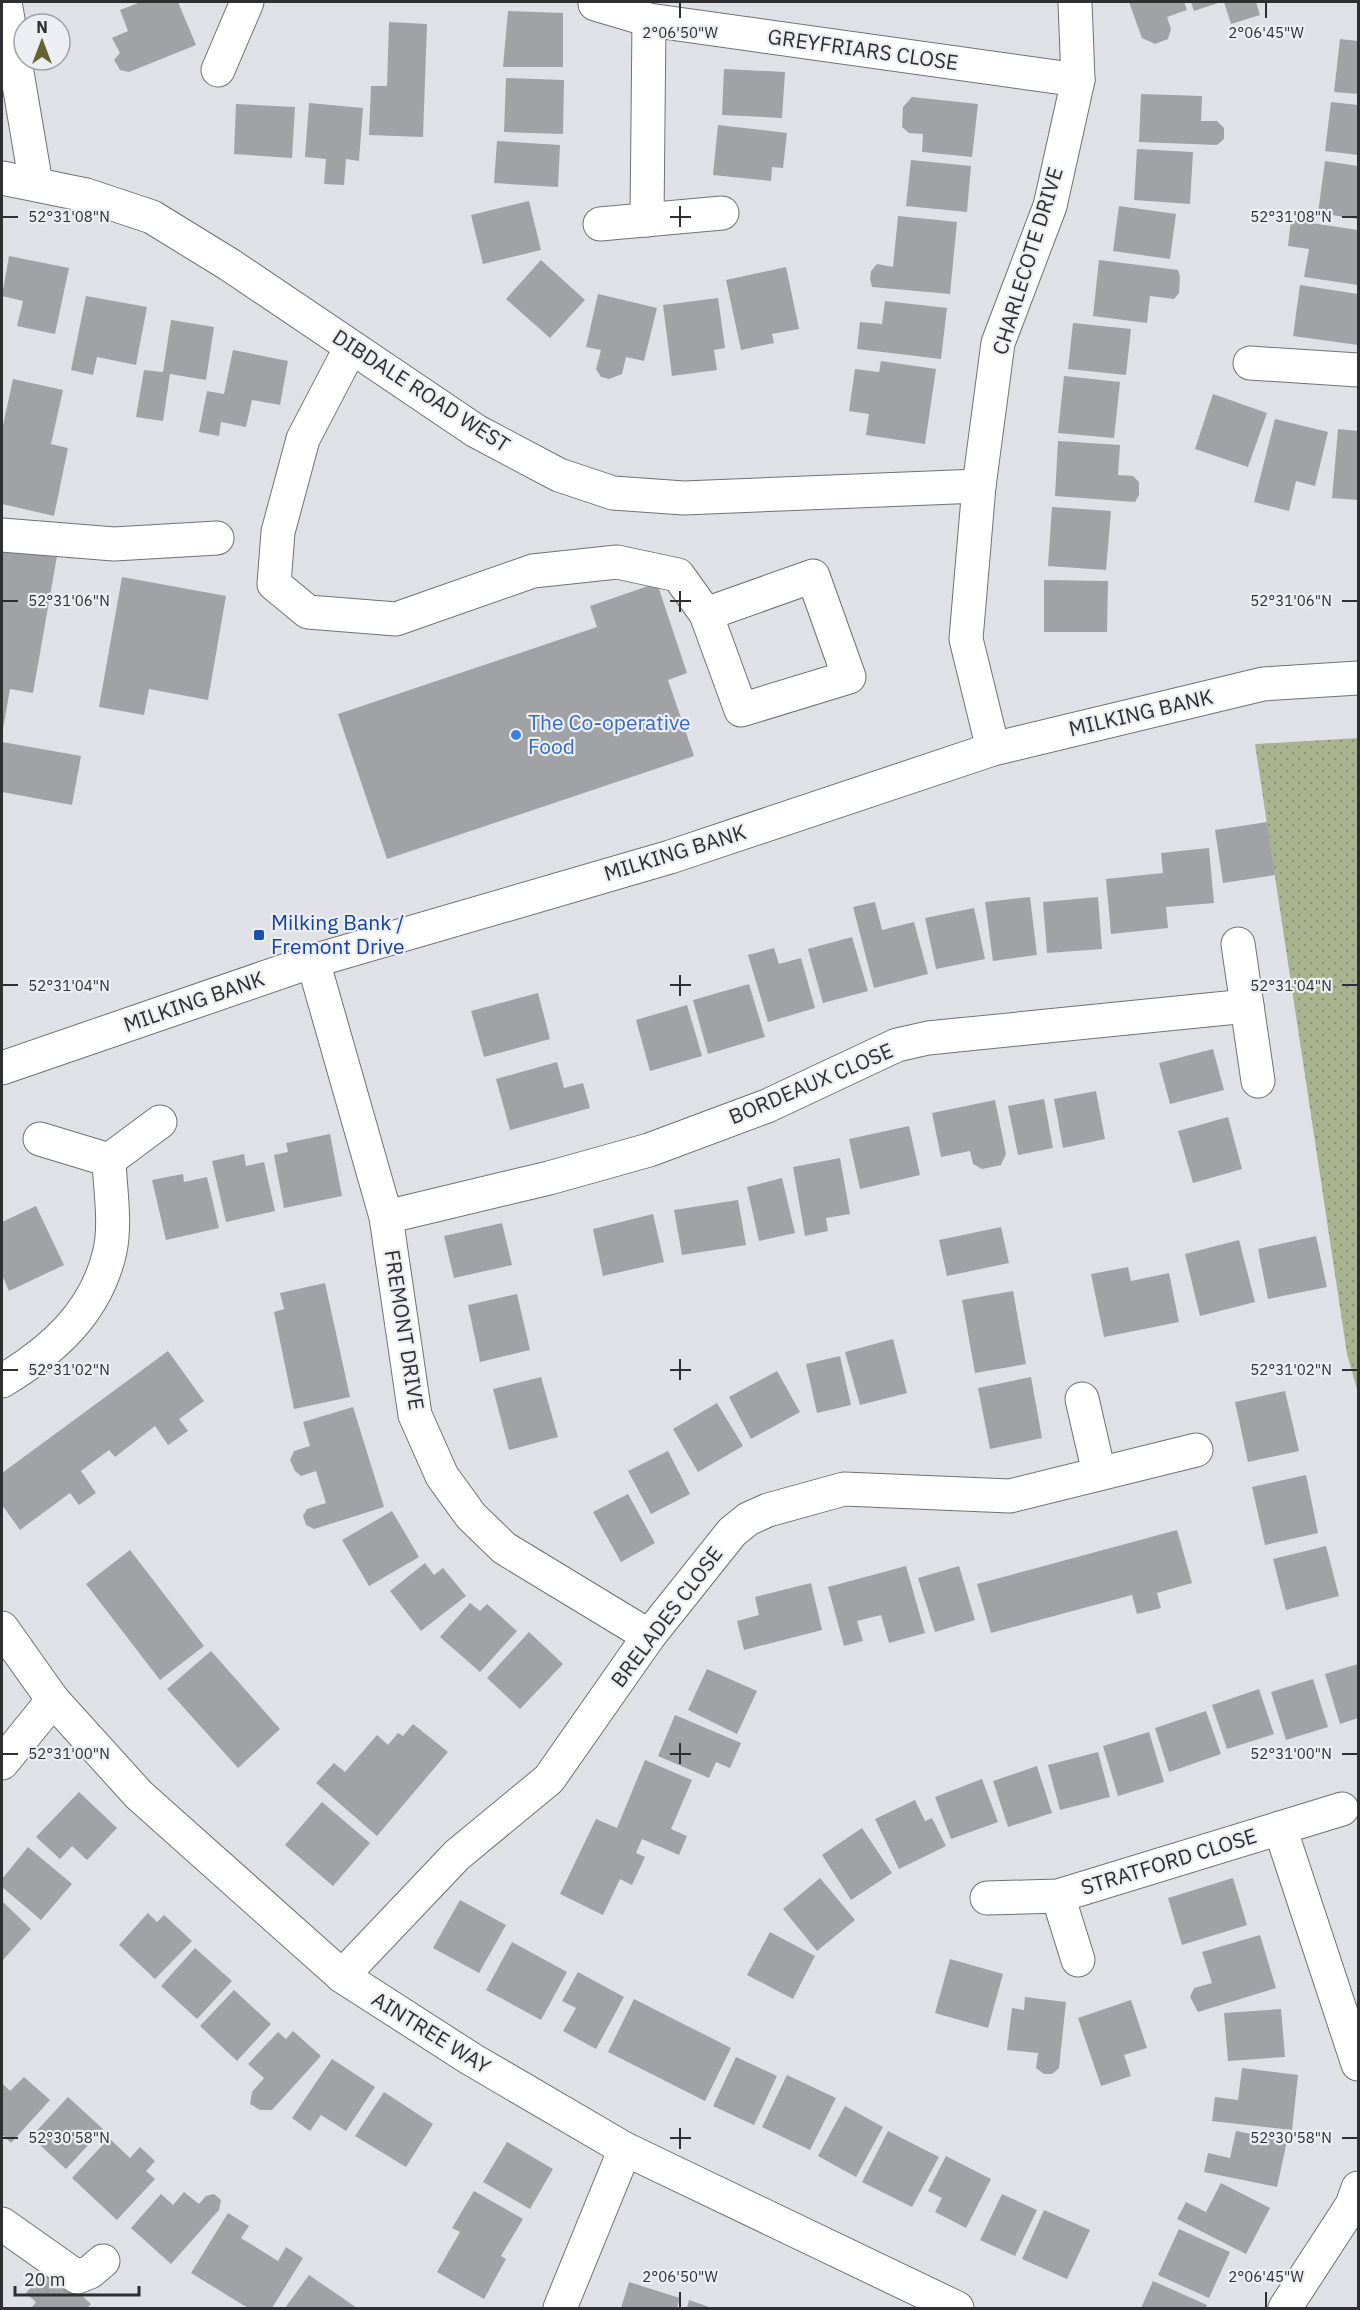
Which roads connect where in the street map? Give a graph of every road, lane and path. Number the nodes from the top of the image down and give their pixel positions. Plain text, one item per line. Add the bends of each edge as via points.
1 (5, 2) edge
2 (247, 2) edge
3 (1075, 2) edge
4 (595, 4) dead end
5 (649, 20) junction
6 (218, 70) dead end
7 (1078, 80) junction
8 (2, 178) edge
9 (36, 184) junction
10 (722, 213) dead end
11 (646, 220) junction
12 (600, 224) dead end
13 (351, 347) junction
14 (1250, 363) dead end
15 (1359, 370) edge
16 (980, 486) junction
17 (2, 535) edge
18 (217, 538) dead end
19 (706, 614) junction
20 (1359, 678) edge
21 (993, 749) junction
22 (1238, 944) dead end
23 (313, 961) junction
24 (1247, 1006) junction
25 (2, 1068) edge
26 (1258, 1081) dead end
27 (160, 1122) dead end
28 (40, 1139) dead end
29 (109, 1160) junction
30 (386, 1217) junction
31 (2, 1381) edge
32 (1082, 1399) dead end
33 (1196, 1450) dead end
34 (1099, 1473) junction
35 (2, 1628) edge
36 (649, 1636) junction
37 (53, 1700) junction
38 (2, 1763) edge
39 (1341, 1809) dead end
40 (1280, 1828) junction
41 (1058, 1896) junction
42 (987, 1898) dead end
43 (1078, 1960) dead end
44 (342, 1976) junction
45 (1359, 2064) edge
46 (625, 2149) junction
47 (1359, 2188) edge
48 (2, 2224) edge
49 (103, 2261) dead end
50 (560, 2308) edge
51 (957, 2308) edge
52 (1285, 2308) edge

1 - 9 street
2 - 6 street
3 - 7 street, CHARLECOTE DRIVE
4 - 5 street, GREYFRIARS CLOSE
5 - 7 street, GREYFRIARS CLOSE
5 - 11 street
7 - 16 street, CHARLECOTE DRIVE via 1050,206 998,343
8 - 9 street, DIBDALE ROAD WEST
9 - 13 street, DIBDALE ROAD WEST via 86,195 152,217
10 - 11 street
11 - 12 street
13 - 16 street, DIBDALE ROAD WEST via 476,431 559,475 613,493 684,498
13 - 19 street via 303,439 278,532 273,584 308,612 396,619 533,571 617,562 678,575
14 - 15 street
16 - 21 street, CHARLECOTE DRIVE via 966,639
17 - 18 street via 114,544
19 - 19 street via 813,576 849,677 741,710
20 - 21 street, MILKING BANK via 1263,684
21 - 23 street, MILKING BANK via 670,856
22 - 24 street
23 - 25 street, MILKING BANK
23 - 30 street, FREMONT DRIVE
24 - 26 street
24 - 30 street, BORDEAUX CLOSE via 928,1038 897,1045 767,1106 650,1150
27 - 29 street
28 - 29 street
29 - 31 street via 110,1251 99,1281 67,1333 35,1362
30 - 36 street, FREMONT DRIVE via 415,1415 442,1476 471,1516 504,1548
32 - 34 street
33 - 34 street, BRELADES CLOSE
34 - 36 street, BRELADES CLOSE via 1010,1496 844,1490 768,1510 732,1532
35 - 37 street, AINTREE WAY
36 - 44 street, BRELADES CLOSE via 549,1779 457,1855
37 - 38 street
37 - 44 street, AINTREE WAY via 139,1794
39 - 40 street, STRATFORD CLOSE
40 - 41 street, STRATFORD CLOSE
40 - 45 street, STRATFORD CLOSE
41 - 42 street, STRATFORD CLOSE
41 - 43 street, STRATFORD CLOSE
44 - 46 street, AINTREE WAY via 471,2060
46 - 50 street
46 - 51 street, AINTREE WAY
47 - 52 street
48 - 49 street via 77,2277

